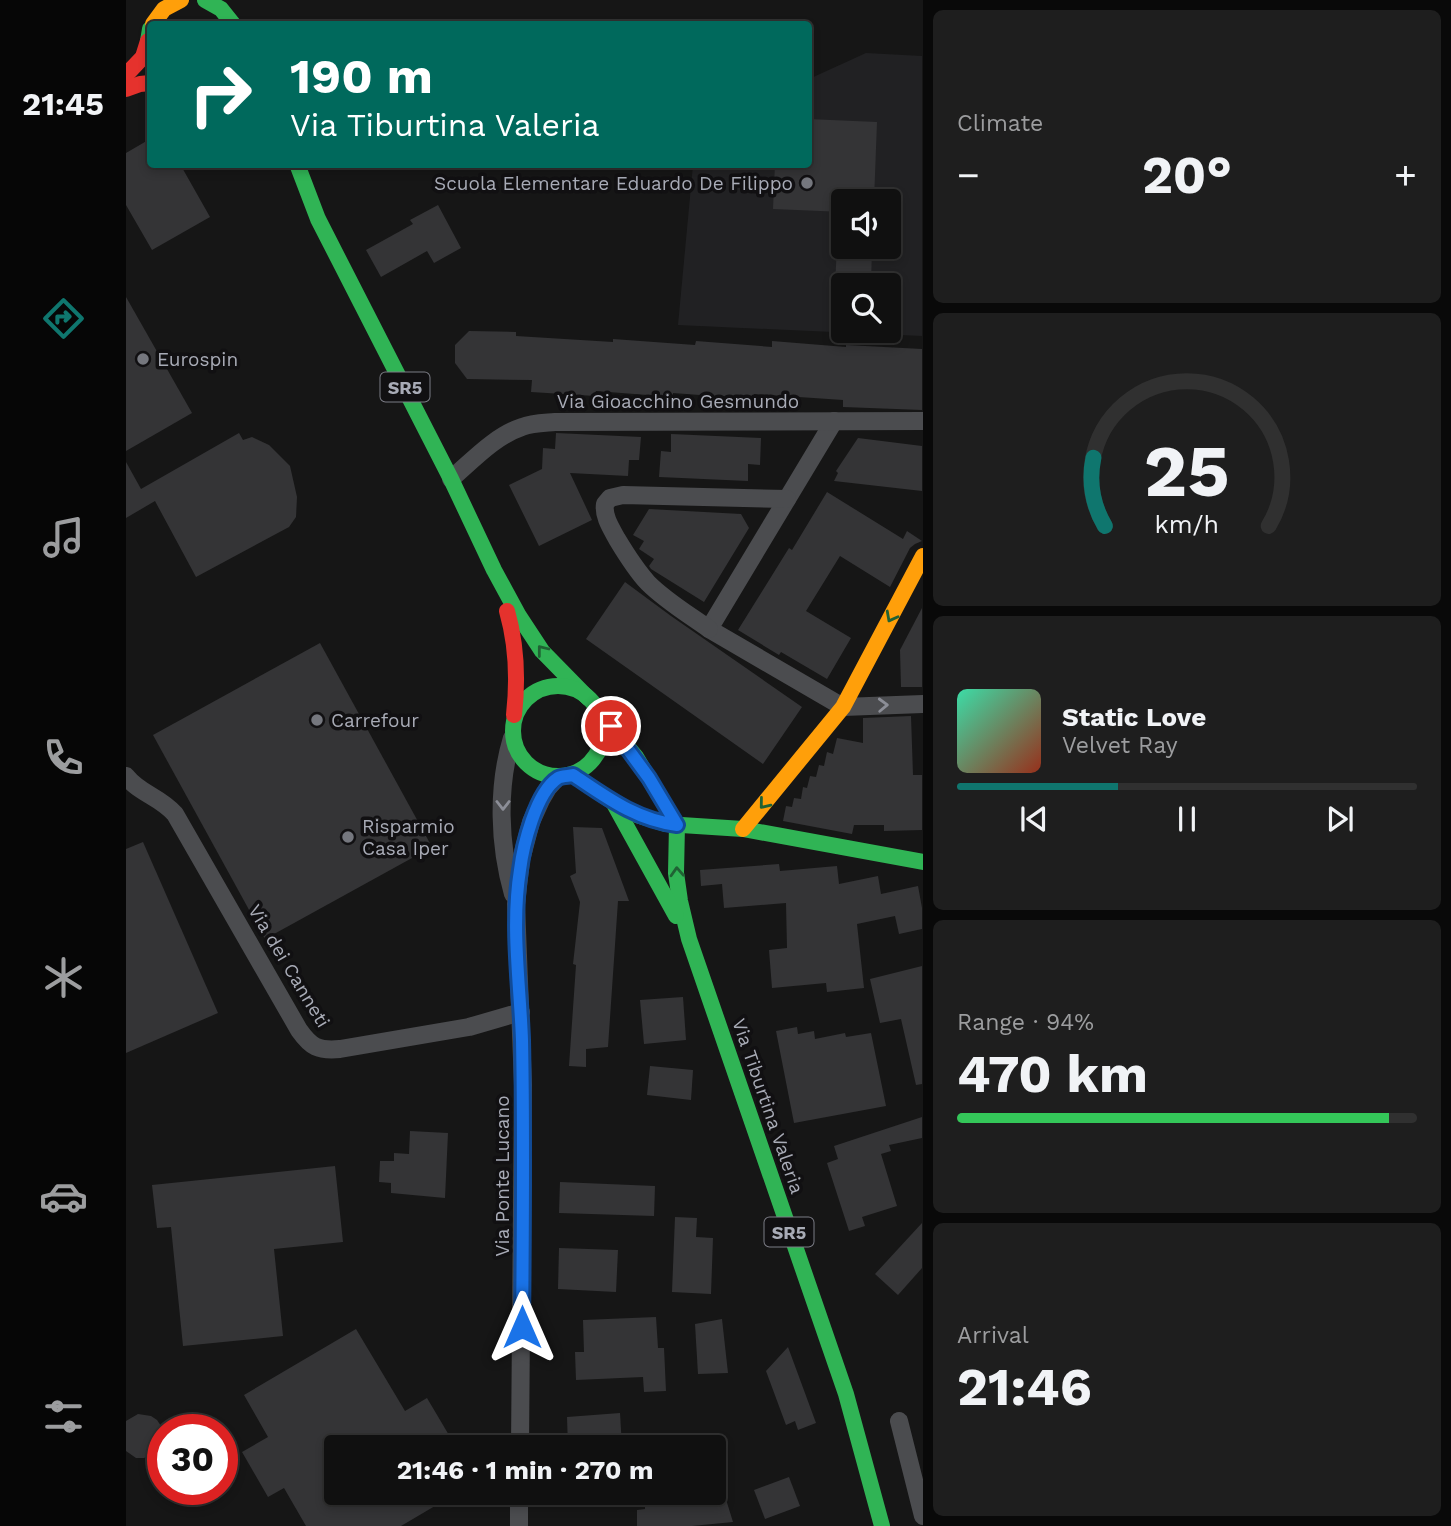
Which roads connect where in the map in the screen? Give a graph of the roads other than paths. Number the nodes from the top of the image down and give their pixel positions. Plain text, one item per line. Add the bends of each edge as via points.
1 (181, 0) edge
2 (209, 1) edge
3 (165, 4) edge
4 (155, 21) edge
5 (231, 21) edge
6 (147, 46) edge
7 (126, 75) edge
8 (147, 83) edge
9 (126, 89) edge
10 (284, 168) edge
11 (298, 168) edge
12 (312, 206) junction
13 (834, 421) junction
14 (922, 421) edge
15 (451, 478) junction
16 (787, 499) junction
17 (922, 556) edge
18 (494, 570) junction
19 (916, 580) edge
20 (709, 629) junction
21 (589, 699) junction
22 (922, 704) edge
23 (843, 707) junction
24 (600, 714) junction
25 (513, 719) junction
26 (512, 738) junction
27 (566, 776) junction
28 (128, 783) edge
29 (613, 802) junction
30 (677, 825) junction
31 (743, 829) junction
32 (922, 862) edge
33 (516, 904) junction
34 (689, 939) junction
35 (521, 1012) junction
36 (900, 1422) dead end
37 (520, 1435) edge
38 (520, 1505) edge
39 (922, 1516) edge
40 (519, 1526) edge
41 (882, 1526) edge

1 - 3 main road
2 - 5 main road
3 - 4 main road
6 - 7 main road
8 - 9 main road
10 - 12 main road
11 - 12 main road
12 - 15 main road, SR5
13 - 14 street, Via Gioacchino Gesmundo
13 - 15 street, Via Gioacchino Gesmundo via 531,424 500,438
13 - 16 street
15 - 18 main road, SR5
16 - 20 street
16 - 20 street via 623,495 605,504 613,531 637,570 658,592
17 - 19 main road
21 -> 18 main road via 542,652
18 - 25 main road via 514,639 517,683
19 -> 23 main road
20 - 23 street
21 - 24 main road
21 - 25 main road via 576,690 546,687 531,694
23 -> 22 street
23 -> 31 main road
24 - 27 main road via 602,743 596,757
24 - 30 main road via 636,757
25 - 26 main road
26 - 27 main road, Via Tiburtina Valeria via 523,762 533,770 545,776
26 -> 33 street, Via Ponte Lucano via 504,769 502,812 507,870
27 - 29 main road, Via Tiburtina Valeria
27 - 33 street, Via Ponte Lucano via 548,788 531,822
28 - 35 street, Via dei Canneti via 161,800 176,814 299,1030 314,1047 333,1049 434,1034
29 - 30 main road via 646,818
29 - 34 main road, Via Tiburtina Valeria
30 - 31 main road
34 -> 30 main road, Via Tiburtina Valeria via 677,880
31 - 32 main road
33 - 35 street, Via Ponte Lucano
34 - 41 main road, Via Tiburtina Valeria / SR5 via 852,1412
35 - 37 street, Via Ponte Lucano
36 - 39 street
38 - 40 street

